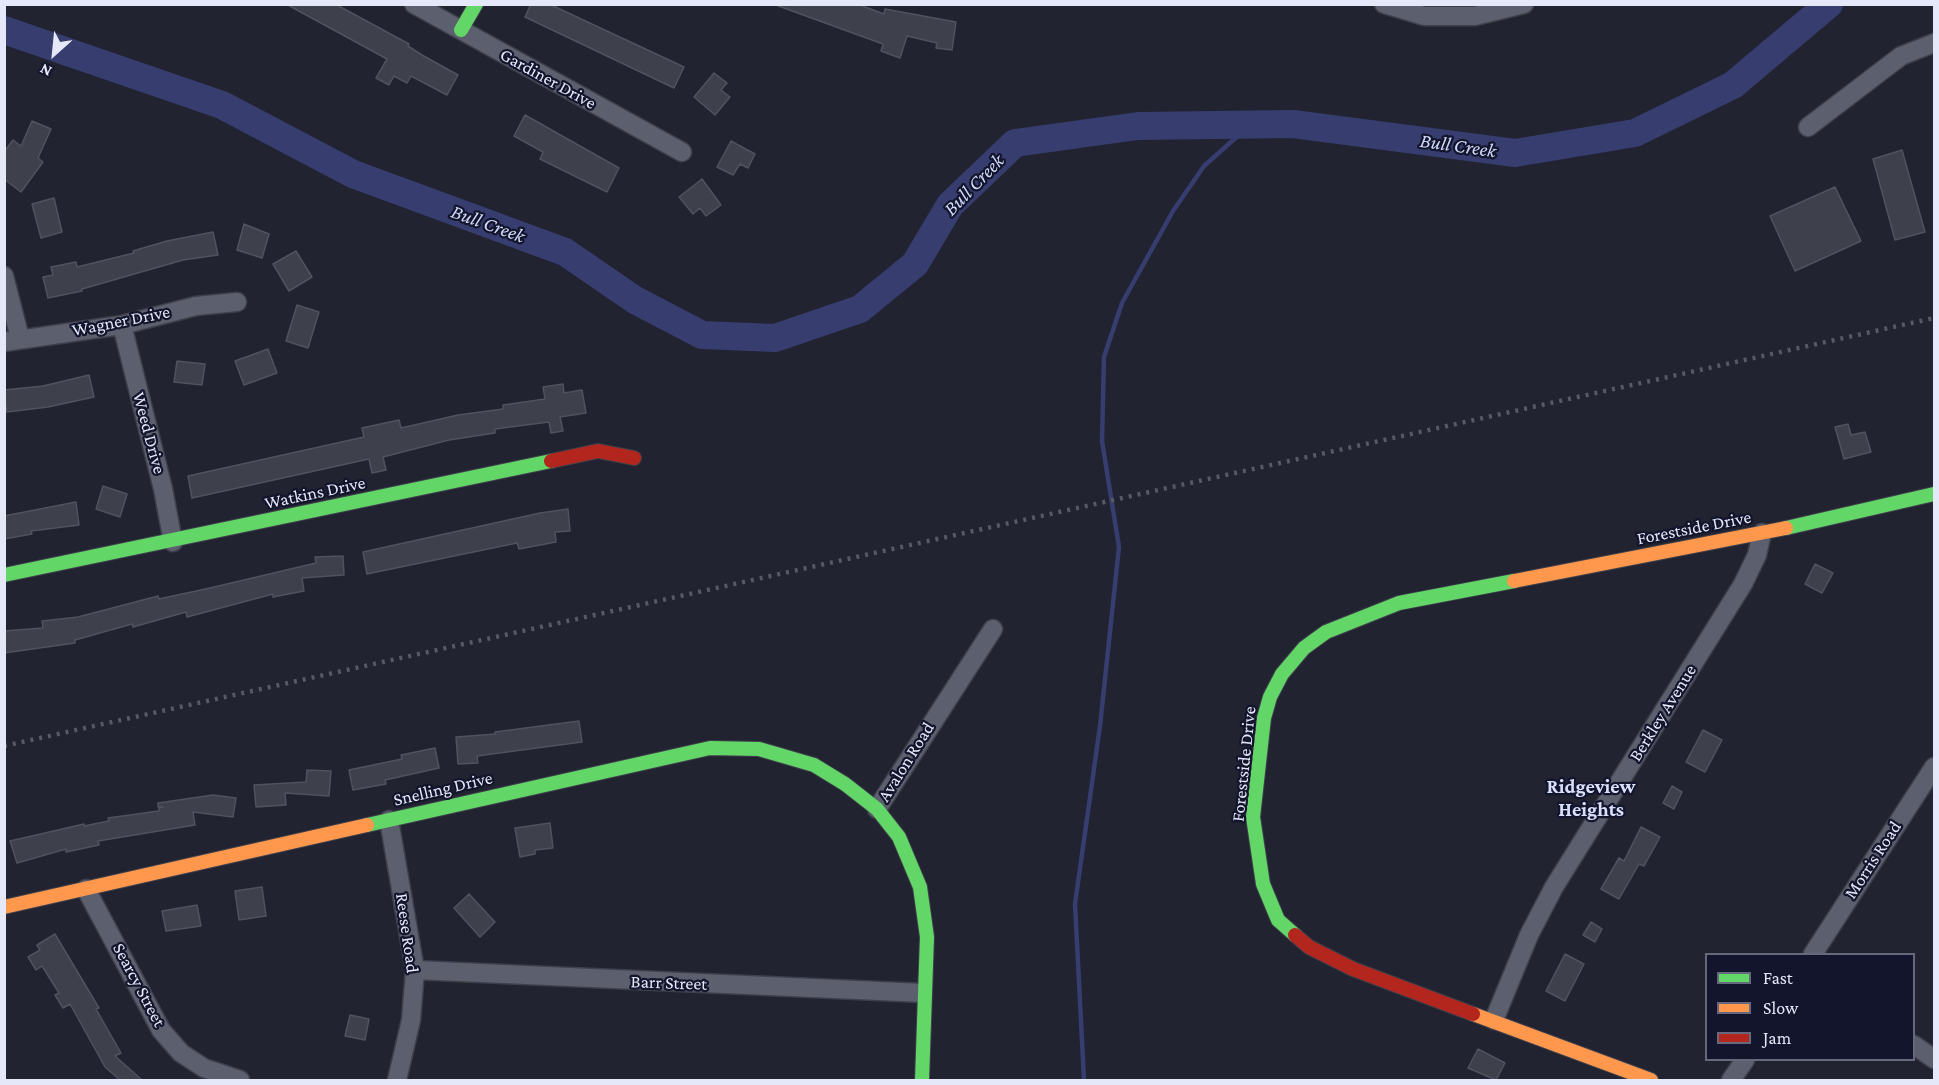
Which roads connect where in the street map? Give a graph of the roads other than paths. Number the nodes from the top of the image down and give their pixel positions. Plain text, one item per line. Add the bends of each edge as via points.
1 (414, 4) edge
2 (476, 4) edge
3 (1384, 4) edge
4 (1524, 4) edge
5 (461, 30) junction
6 (1935, 43) edge
7 (1808, 128) dead end
8 (682, 152) dead end
9 (4, 276) edge
10 (237, 302) dead end
11 (122, 325) junction
12 (12, 340) edge
13 (634, 458) dead end
14 (1935, 494) edge
15 (1762, 533) junction
16 (173, 542) junction
17 (4, 575) edge
18 (993, 629) dead end
19 (1935, 767) edge
20 (877, 808) junction
21 (389, 820) junction
22 (86, 889) junction
23 (4, 907) edge
24 (1814, 953) edge
25 (415, 970) junction
26 (923, 993) junction
27 (1494, 1020) junction
28 (1915, 1047) edge
29 (1935, 1059) edge
30 (1744, 1061) edge
31 (240, 1080) edge
32 (397, 1080) edge
33 (922, 1080) edge
34 (1651, 1080) edge
35 (1731, 1080) edge

1 - 5 street, Gardiner Drive
2 - 5 street
3 - 4 street via 1424,16 1475,16
5 - 8 street, Gardiner Drive
6 - 7 street via 1901,56
9 - 12 street
10 - 11 street, Wagner Drive via 196,306
11 - 12 street, Wagner Drive
11 - 16 street, Weed Drive
13 - 16 street, Watkins Drive via 598,451
14 - 15 street, Forestside Drive
15 - 27 street, Berkley Avenue via 1743,584 1554,887
15 - 27 street, Forestside Drive via 1399,603 1326,632 1304,648 1282,674 1264,718 1253,817 1263,884 1278,920 1310,947 1353,969
16 - 17 street, Watkins Drive
18 - 20 street, Avalon Road
19 - 24 street, Morris Road
20 - 21 street, Snelling Drive via 806,762 759,749 710,748
20 - 26 street, Avalon Road via 899,837 920,887 927,937
21 - 22 street, Snelling Drive
21 - 25 street, Reese Road
22 - 23 street, Snelling Drive
22 - 31 street, Searcy Street via 161,1030 181,1053 204,1068
25 - 26 street, Barr Street
25 - 32 street, Reese Road via 411,1020
26 - 33 street, Avalon Road
27 - 34 street, Forestside Drive
28 - 29 street
30 - 35 street

